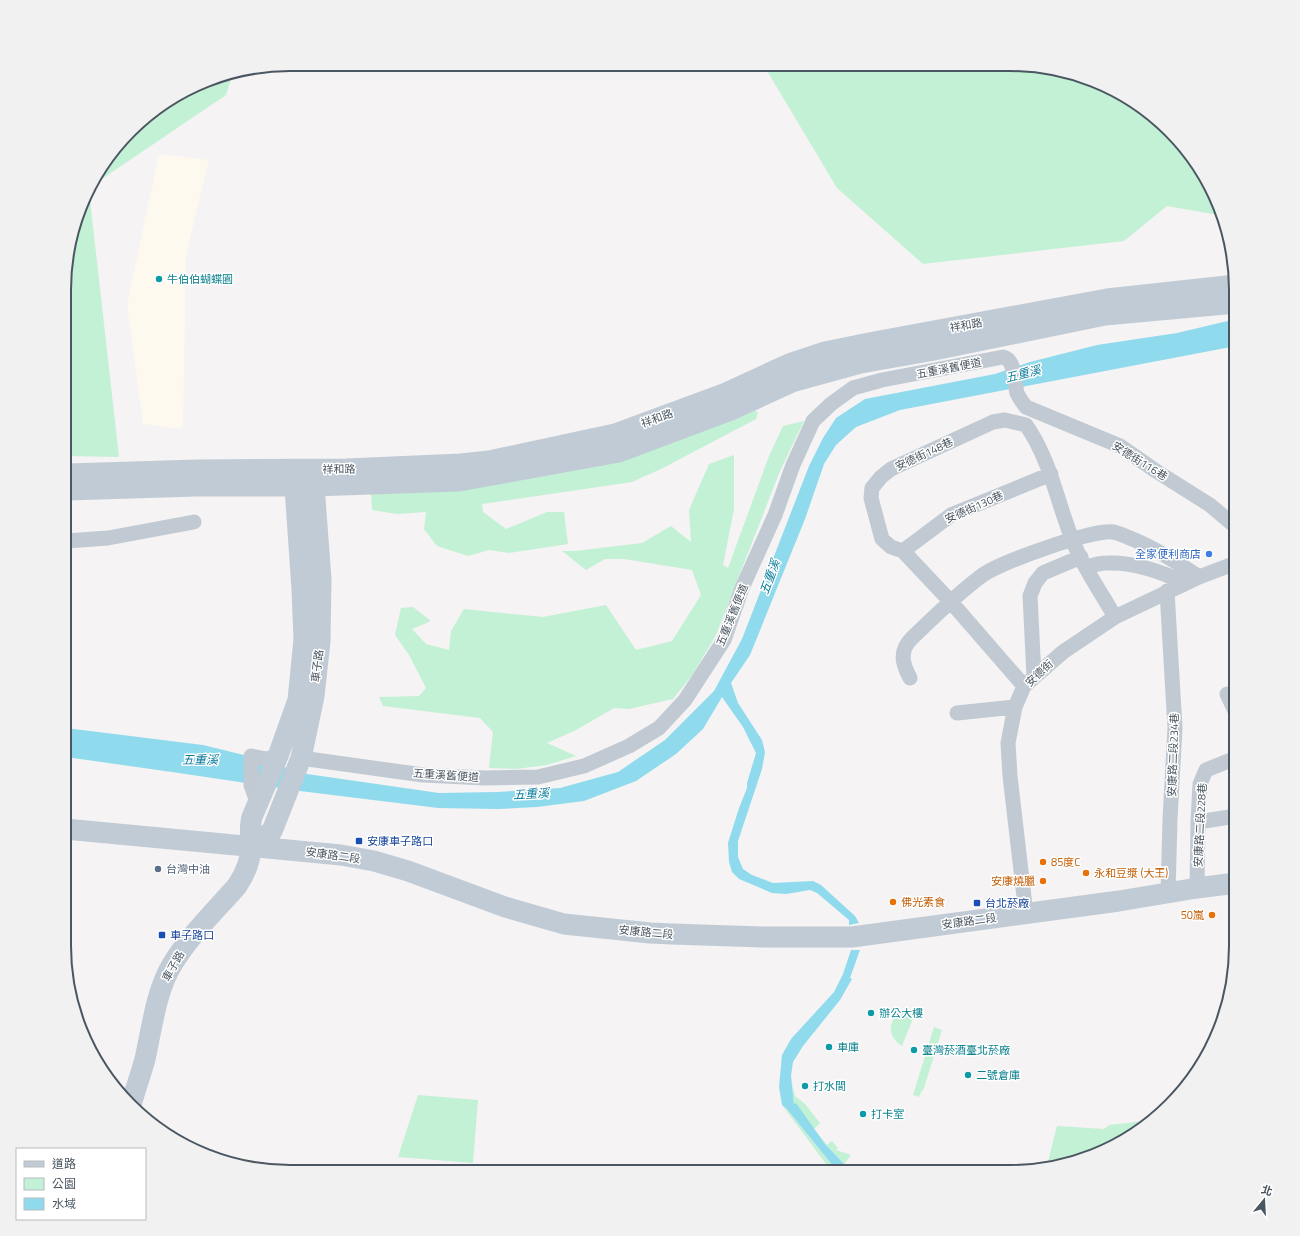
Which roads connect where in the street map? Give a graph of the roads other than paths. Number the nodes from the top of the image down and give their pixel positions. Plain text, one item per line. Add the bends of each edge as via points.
1 (1229, 287) edge
2 (1229, 304) edge
3 (1018, 395) joint
4 (1051, 474) junction
5 (71, 478) edge
6 (304, 478) junction
7 (1229, 521) edge
8 (194, 522) dead end
9 (1072, 540) junction
10 (71, 542) edge
11 (903, 551) junction
12 (1083, 562) junction
13 (1229, 566) edge
14 (1192, 580) junction
15 (1166, 591) junction
16 (951, 602) junction
17 (1115, 617) junction
18 (910, 678) dead end
19 (1029, 681) junction
20 (1227, 694) dead end
21 (1229, 698) edge
22 (1015, 707) junction
23 (957, 713) dead end
24 (301, 758) junction
25 (1229, 761) edge
26 (1229, 817) edge
27 (1198, 822) junction
28 (71, 830) edge
29 (251, 846) junction
30 (1229, 885) edge
31 (1197, 888) junction
32 (1168, 894) junction
33 (1026, 914) junction
34 (133, 1099) edge

1 - 6 main road, 祥和路 via 1107,299 825,352 789,364 726,393 615,434 488,461
2 - 6 main road, 祥和路 via 1105,315 861,363 792,382 703,421 619,452 459,481
3 - 7 street, 安德街116巷 via 1026,407 1120,446 1210,505
3 - 24 street, 五重溪舊便道 via 1012,363 1003,357 882,380 853,388 831,404 813,421 793,465 775,515 742,588 724,640 685,700 659,728 629,746 584,766 538,777 485,778 423,774
4 - 9 street, 安德街148巷
4 - 11 street, 安德街130巷 via 951,515
4 - 11 street, 安德街148巷 via 1026,425 1004,420 992,422 891,469 872,488 871,498 882,539 891,547
5 - 6 main road, 祥和路 via 198,470
6 - 24 main road, 車子路 via 321,579 320,641 314,696
6 - 29 main road, 車子路 via 304,639 298,700 278,756 257,802 250,824
8 - 10 street via 108,538
9 - 12 street, 安德街148巷
9 - 14 street via 1102,531 1114,532 1174,560
9 - 16 street via 996,568 981,576
11 - 16 street, 安德街148巷
12 - 14 street via 1128,563
12 - 17 street, 安德街148巷
12 - 19 street via 1043,573 1035,583 1030,596
13 - 14 street, 安德街
14 - 15 street, 安德街
15 - 17 street, 安德街
15 - 32 street, 安康路二段234巷 via 1175,728
16 - 18 street via 906,643 903,655
16 - 19 street, 安德街148巷
17 - 19 street, 安德街 via 1063,652
19 - 22 street, 安德街
20 - 21 street
22 - 23 street
22 - 33 street, 安德街 via 1008,743
24 - 29 main road, 車子路 via 272,831
25 - 27 street, 安康路二段228巷 via 1206,770 1200,784
26 - 27 street
27 - 31 street, 安康路二段228巷
28 - 29 main road, 安康路二段
29 - 33 main road, 安康路二段 via 341,854 374,861 564,924 650,933 852,937
29 - 34 main road, 車子路 via 246,868 237,886 185,945 164,981
30 - 31 main road, 安康路二段
31 - 32 main road, 安康路二段
32 - 33 main road, 安康路二段

